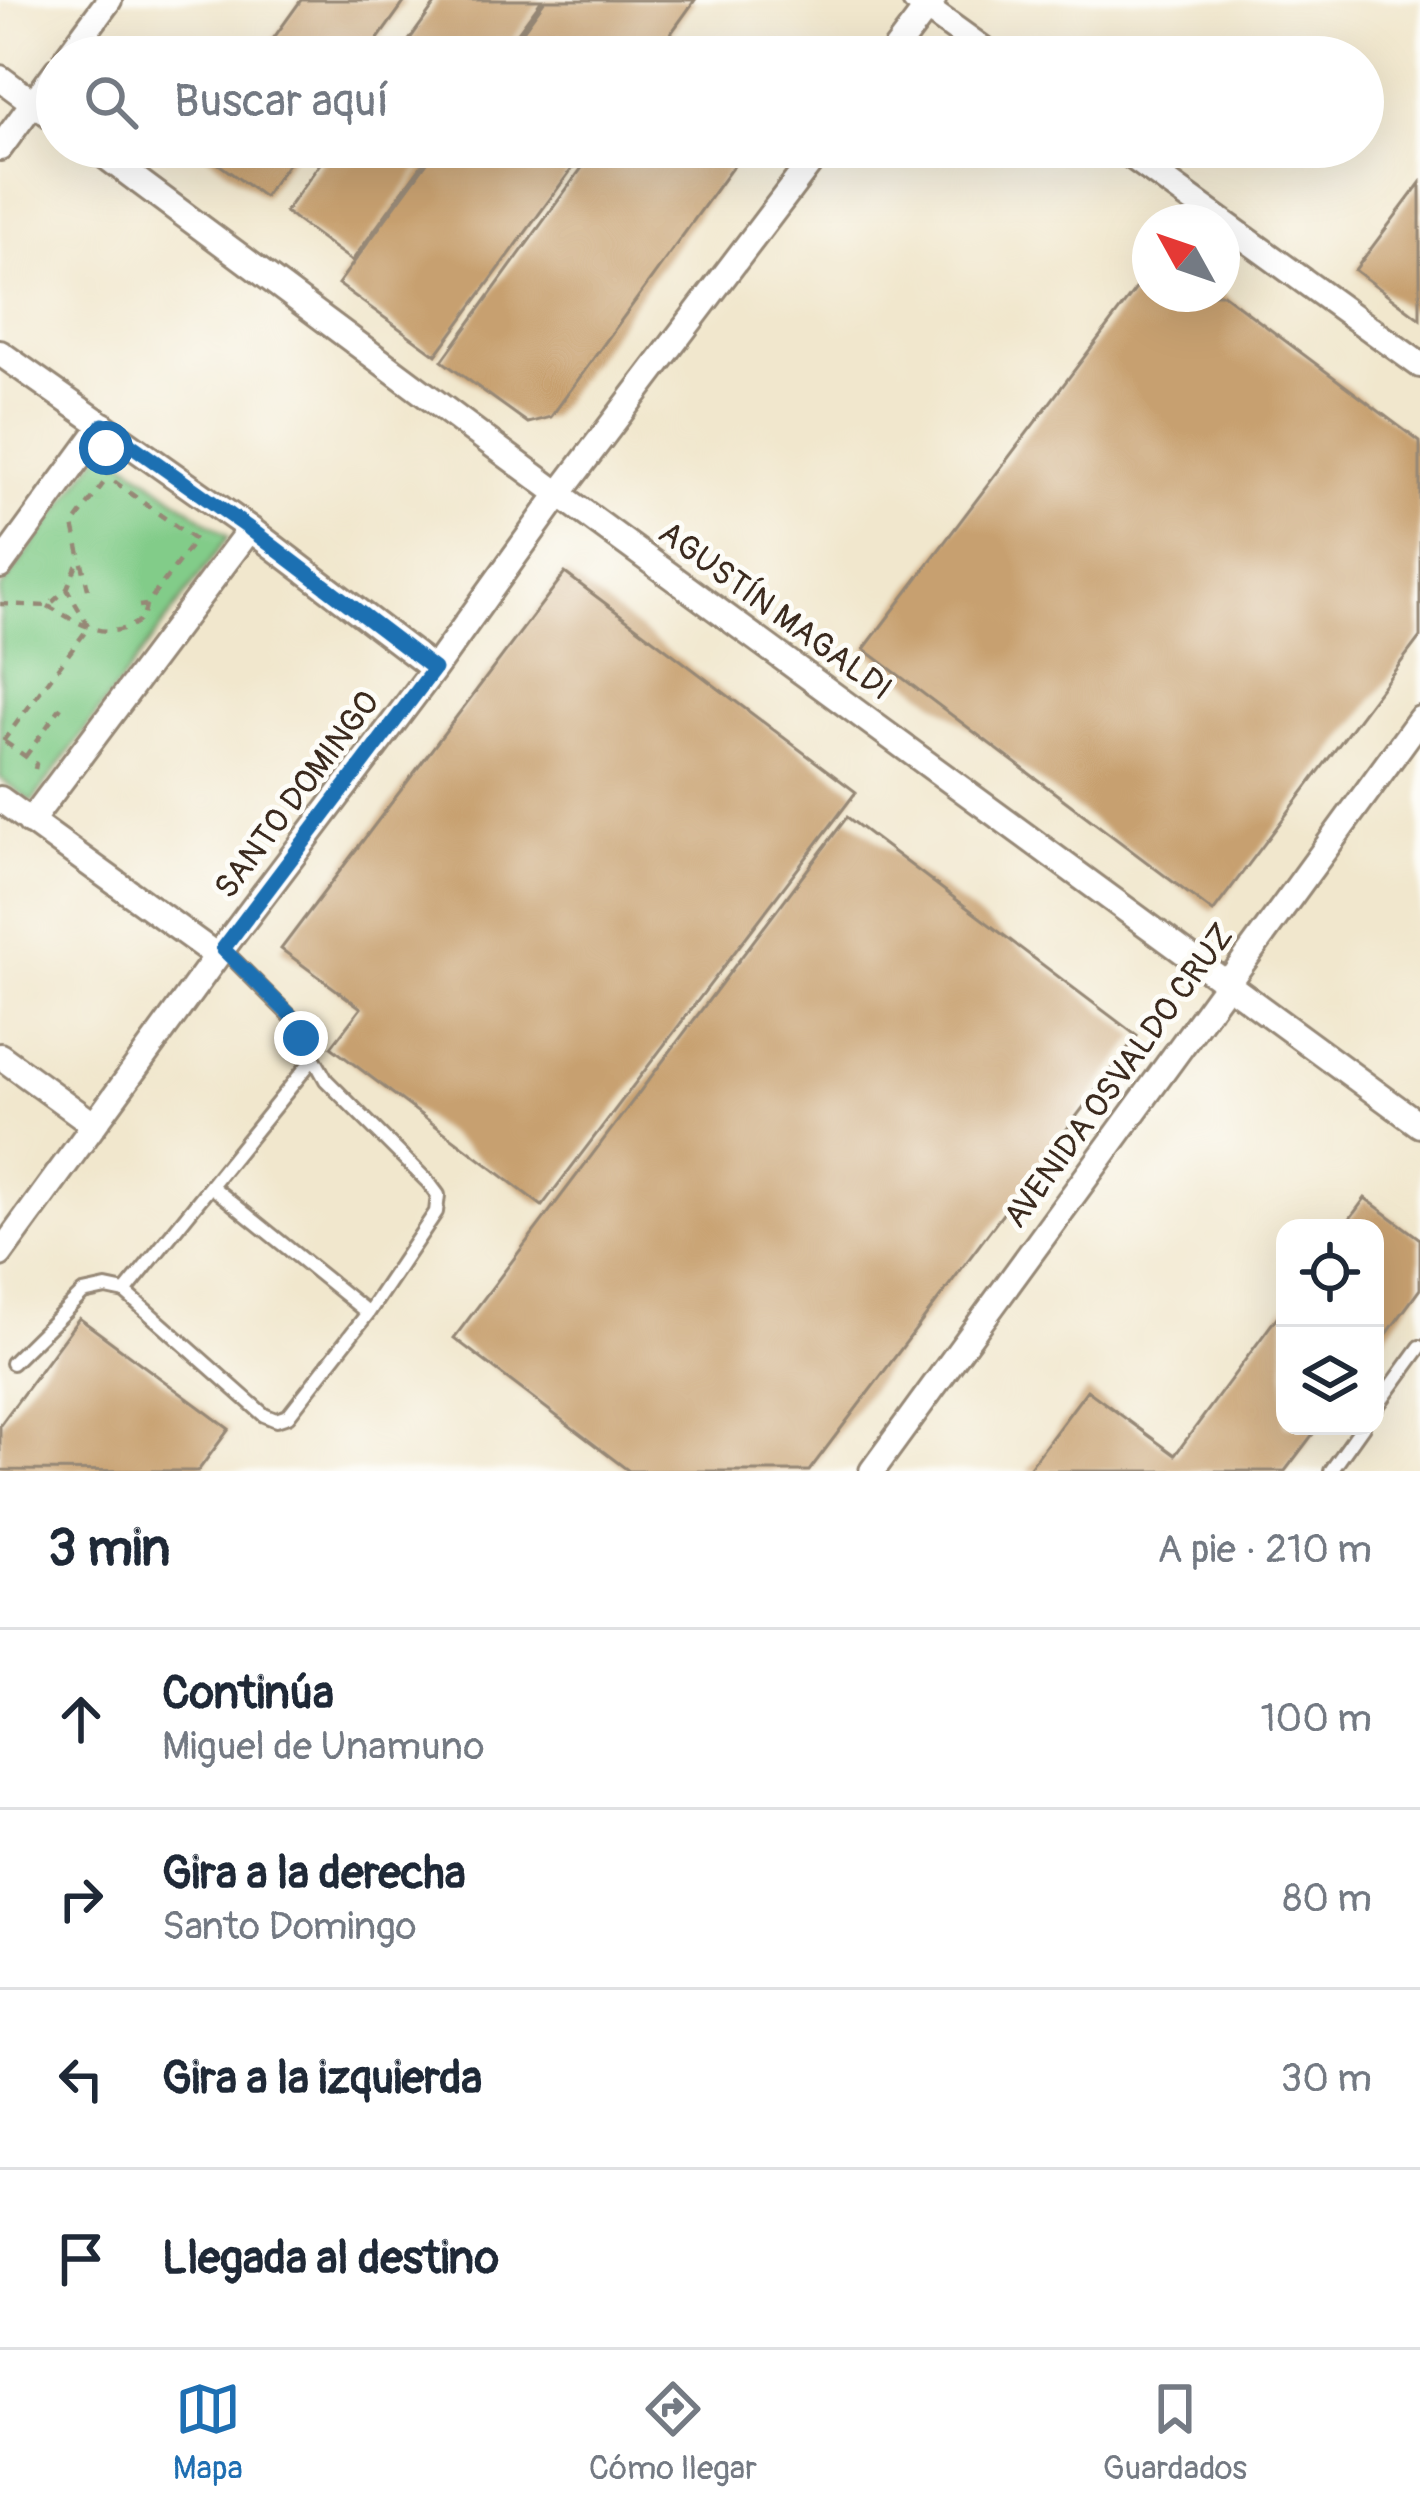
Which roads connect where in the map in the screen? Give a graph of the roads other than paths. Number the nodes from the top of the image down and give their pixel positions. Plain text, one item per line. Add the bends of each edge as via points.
1 (109, 0) edge
2 (925, 3) edge
3 (82, 36) edge
4 (904, 36) edge
5 (967, 36) edge
6 (0, 78) edge
7 (36, 98) edge
8 (33, 102) junction
9 (36, 104) edge
10 (0, 148) edge
11 (122, 168) edge
12 (806, 168) edge
13 (1148, 168) edge
14 (0, 352) edge
15 (1420, 365) edge
16 (103, 425) junction
17 (559, 494) junction
18 (250, 529) junction
19 (0, 566) edge
20 (434, 669) junction
21 (1420, 719) edge
22 (0, 800) edge
23 (30, 821) junction
24 (220, 952) junction
25 (1228, 982) junction
26 (0, 1056) edge
27 (313, 1059) junction
28 (93, 1124) junction
29 (1420, 1125) edge
30 (211, 1186) junction
31 (0, 1253) edge
32 (125, 1292) junction
33 (368, 1313) junction
34 (1420, 1347) edge
35 (12, 1363) dead end
36 (1384, 1397) edge
37 (1356, 1435) edge
38 (872, 1471) edge
39 (1330, 1471) edge

1 - 3 street
2 - 4 street
2 - 5 street
6 - 8 street
7 - 8 street
8 - 9 street
8 - 10 street
11 - 17 street, AGUSTÍN MAGALDI
12 - 17 street, SANTO DOMINGO
13 - 15 street
14 - 16 street
16 - 18 street
16 - 19 street
17 - 20 street, SANTO DOMINGO
17 - 25 street, AGUSTÍN MAGALDI
18 - 20 street
18 - 23 street
20 - 24 street, SANTO DOMINGO
21 - 25 street, AVENIDA OSVALDO CRUZ
22 - 23 street
23 - 24 street
24 - 27 lane via 292,1017
24 - 28 street, SANTO DOMINGO
25 - 29 street, AGUSTÍN MAGALDI
25 - 38 street, AVENIDA OSVALDO CRUZ
26 - 28 street
27 - 30 lane
27 - 33 lane via 438,1195 436,1212
28 - 31 street, SANTO DOMINGO
30 - 32 lane
30 - 33 lane
32 - 33 lane via 276,1420 288,1416
32 - 35 lane via 83,1293
34 - 36 lane
37 - 39 lane

